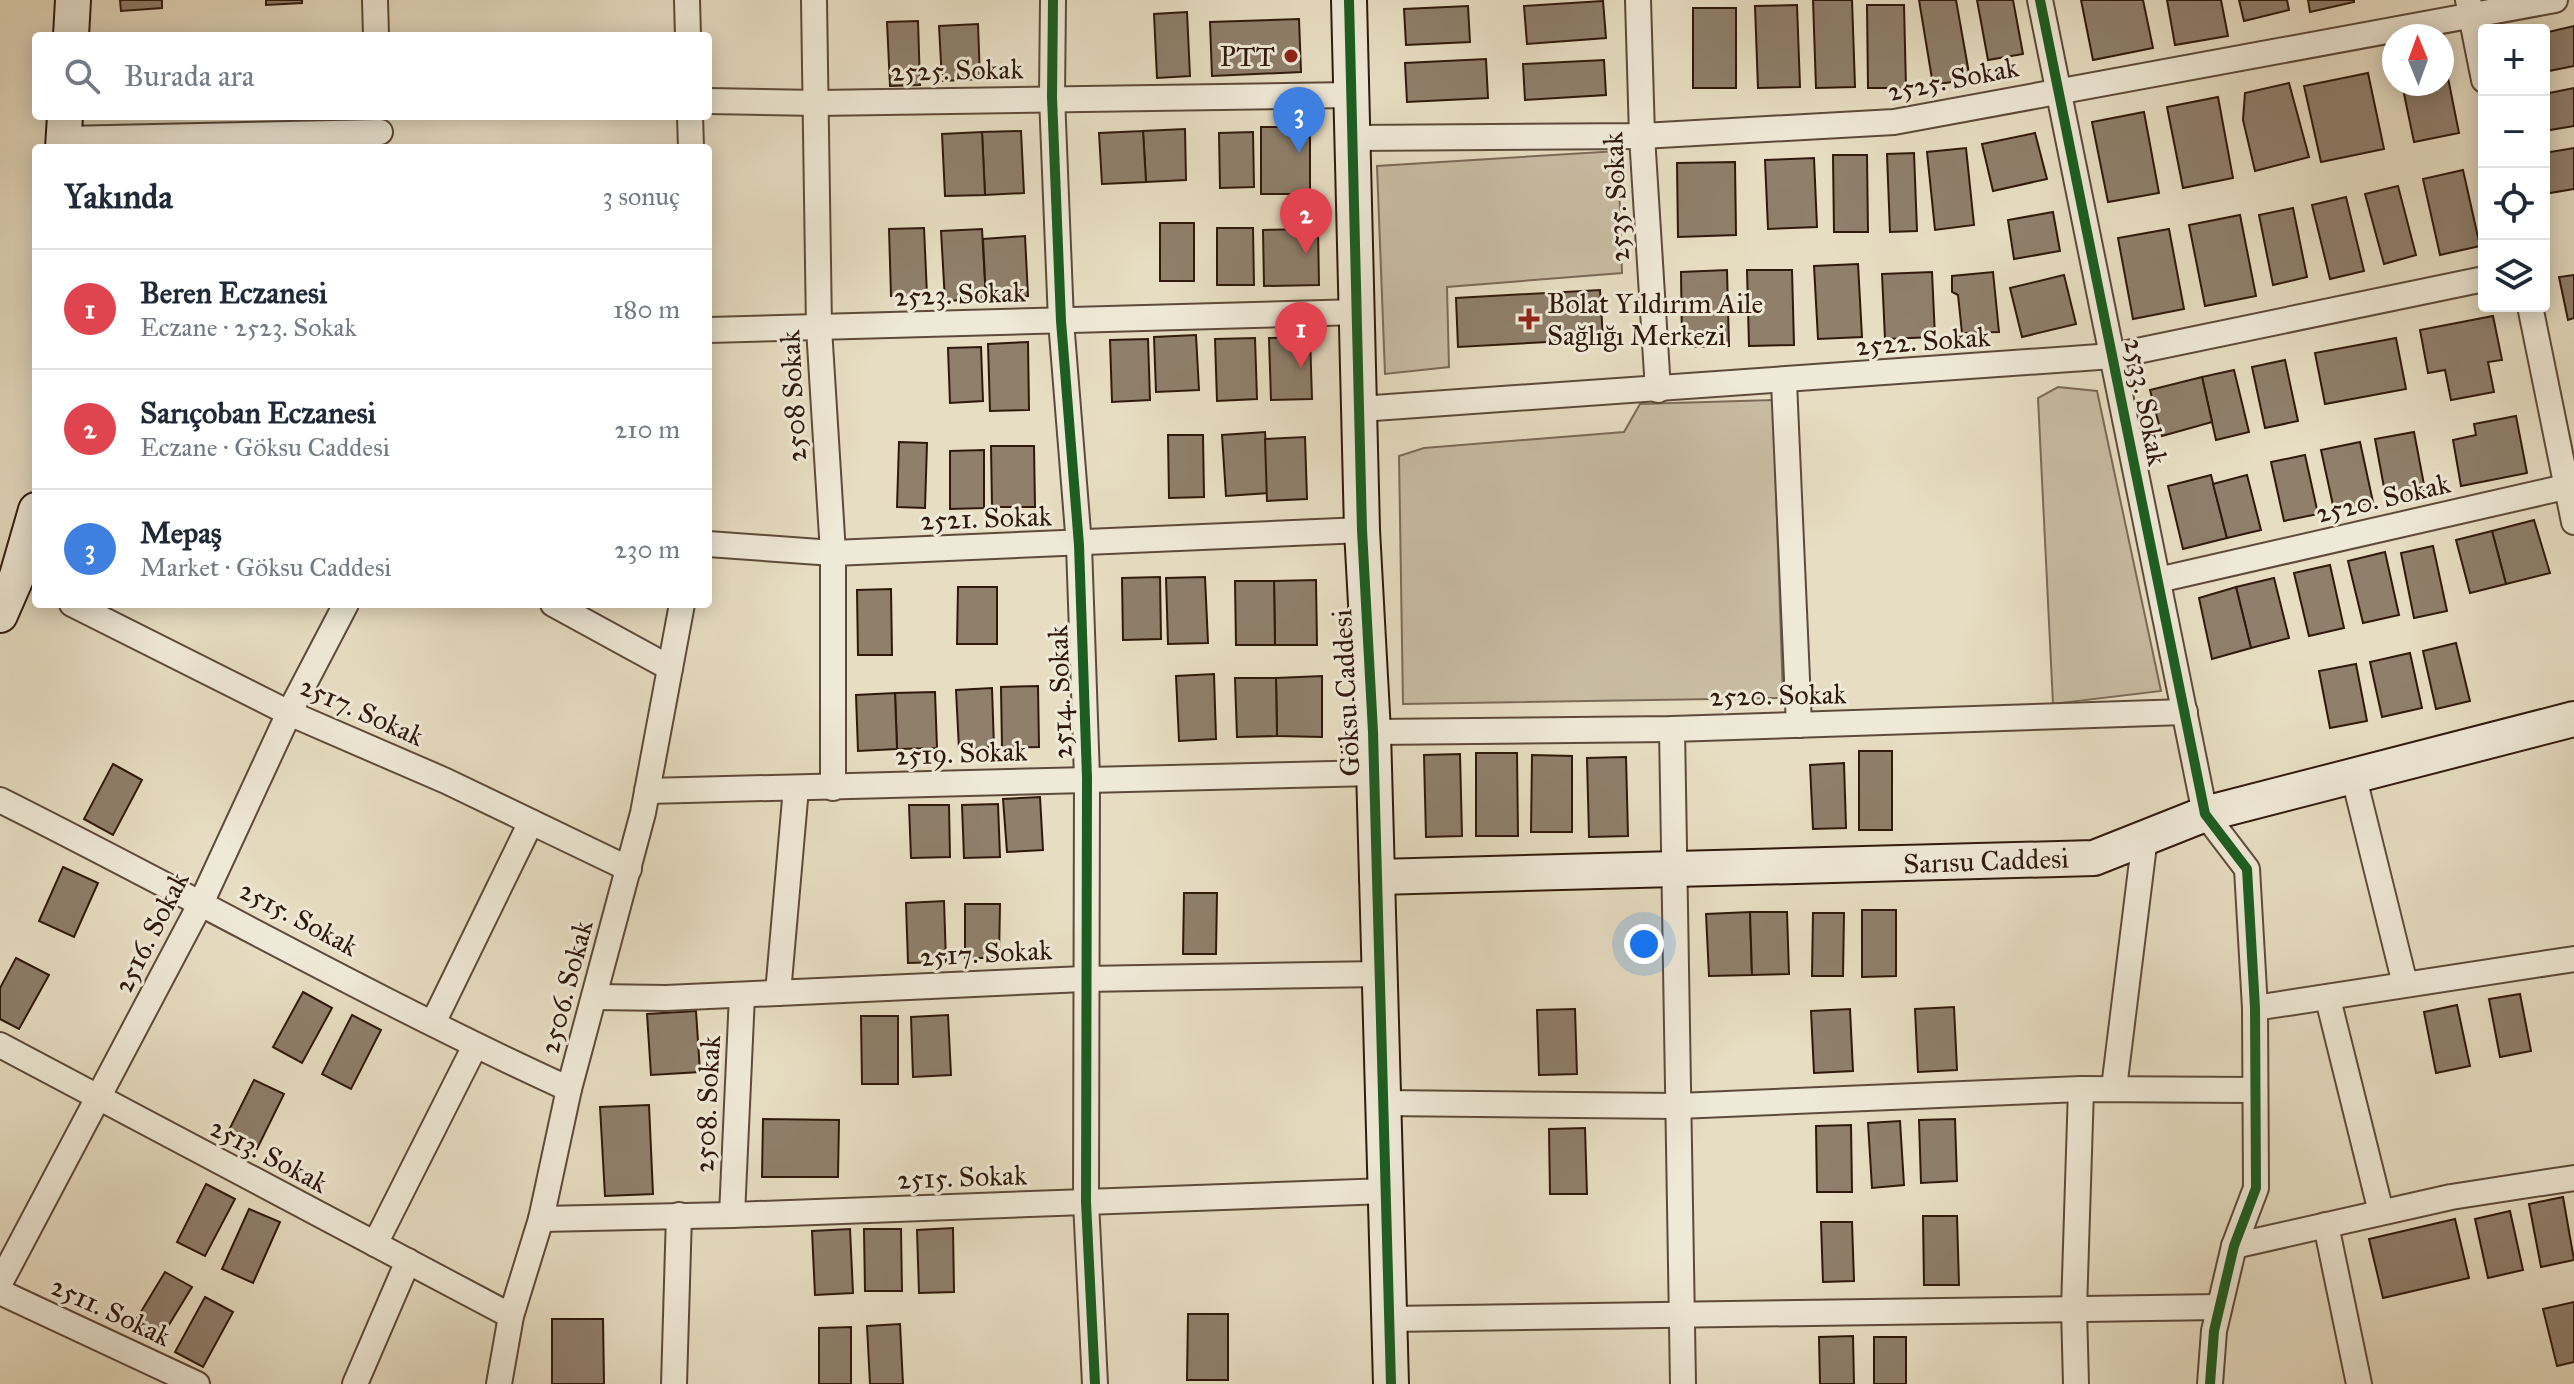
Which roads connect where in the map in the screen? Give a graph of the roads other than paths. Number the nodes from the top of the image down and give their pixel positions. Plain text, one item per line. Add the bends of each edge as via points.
1 (73, 0) edge
2 (375, 0) edge
3 (687, 0) edge
4 (814, 0) edge
5 (1053, 0) edge
6 (1349, 0) edge
7 (1638, 0) edge
8 (2040, 0) edge
9 (2555, 0) edge
10 (2469, 8) edge
11 (71, 32) edge
12 (376, 32) edge
13 (688, 32) edge
14 (2478, 51) edge
15 (2058, 89) junction
16 (1352, 95) junction
17 (1052, 97) junction
18 (712, 101) edge
19 (817, 103) junction
20 (690, 120) edge
21 (380, 132) edge
22 (64, 134) edge
23 (1642, 136) junction
24 (1353, 138) junction
25 (691, 144) edge
26 (2478, 280) edge
27 (1359, 312) junction
28 (2531, 312) edge
29 (1061, 321) junction
30 (819, 328) junction
31 (712, 330) edge
32 (2113, 356) junction
33 (1784, 382) junction
34 (1658, 390) junction
35 (1360, 409) junction
36 (2570, 486) edge
37 (2574, 522) edge
38 (1362, 530) junction
39 (32, 542) edge
40 (712, 544) edge
41 (1079, 545) junction
42 (833, 553) junction
43 (2158, 580) junction
44 (27, 581) edge
45 (80, 608) edge
46 (344, 608) edge
47 (560, 608) edge
48 (681, 608) edge
49 (0, 615) edge
50 (670, 668) junction
51 (2185, 712) junction
52 (289, 713) junction
53 (2574, 719) edge
54 (1799, 725) junction
55 (1672, 729) junction
56 (1373, 732) junction
57 (1374, 773) junction
58 (2353, 774) junction
59 (1087, 778) junction
60 (796, 788) junction
61 (833, 788) junction
62 (647, 791) junction
63 (0, 800) edge
64 (2205, 814) junction
65 (531, 822) junction
66 (2145, 837) junction
67 (629, 869) junction
68 (1674, 870) junction
69 (1377, 877) junction
70 (202, 901) junction
71 (2574, 959) edge
72 (1380, 974) junction
73 (1084, 979) junction
74 (2405, 984) junction
75 (778, 993) junction
76 (742, 995) junction
77 (596, 997) junction
78 (2328, 999) junction
79 (2255, 1008) junction
80 (433, 1023) junction
81 (0, 1045) edge
82 (475, 1046) junction
83 (2114, 1088) junction
84 (569, 1089) junction
85 (2081, 1089) junction
86 (2255, 1090) junction
87 (98, 1099) junction
88 (1383, 1103) junction
89 (1678, 1106) junction
90 (2574, 1178) edge
91 (1386, 1191) junction
92 (1086, 1202) junction
93 (2381, 1212) junction
94 (679, 1215) junction
95 (732, 1215) junction
96 (541, 1219) junction
97 (2326, 1225) junction
98 (375, 1244) junction
99 (2234, 1246) junction
100 (408, 1261) junction
101 (0, 1283) edge
102 (0, 1292) edge
103 (2219, 1307) junction
104 (2074, 1309) junction
105 (511, 1316) junction
106 (1682, 1316) junction
107 (1389, 1319) junction
108 (197, 1384) edge
109 (355, 1384) edge
110 (499, 1384) edge
111 (674, 1384) edge
112 (1095, 1384) edge
113 (1391, 1384) edge
114 (1683, 1384) edge
115 (2076, 1384) edge
116 (2210, 1384) edge
117 (2359, 1384) edge

1 - 11 street
2 - 12 street
3 - 13 street
4 - 19 street, 2508 Sokak
5 - 17 street, 2514. Sokak
6 - 16 street, Göksu Caddesi
7 - 23 street, 2535. Sokak
8 - 15 street, 2533. Sokak
9 - 10 street, 2525. Sokak
10 - 14 street
10 - 15 street, 2525. Sokak
15 - 23 street, 2525. Sokak via 1894,122
15 - 32 street, 2533. Sokak
16 - 17 street, 2525. Sokak
16 - 24 street, Göksu Caddesi
17 - 19 street, 2525. Sokak
17 - 29 street, 2514. Sokak
18 - 19 street, 2525. Sokak
19 - 30 street, 2508 Sokak
20 - 25 street
21 - 22 street
23 - 24 street, 2525. Sokak
23 - 34 street, 2535. Sokak
24 - 27 street, Göksu Caddesi
26 - 32 street, 2522. Sokak
27 - 29 street, 2523. Sokak
27 - 35 street, Göksu Caddesi
28 - 36 street
29 - 30 street, 2523. Sokak
29 - 41 street, 2514. Sokak
30 - 31 street, 2523. Sokak
30 - 42 street, 2508 Sokak
32 - 33 street, 2522. Sokak
32 - 43 street, 2533. Sokak
33 - 34 street, 2522. Sokak
33 - 54 street
34 - 35 street, 2522. Sokak
35 - 38 street, Göksu Caddesi
36 - 37 street
36 - 43 street, 2520. Sokak
38 - 41 street, 2521. Sokak
38 - 56 street, Göksu Caddesi
39 - 44 street
40 - 42 street, 2521. Sokak
41 - 42 street, 2521. Sokak
41 - 59 street, 2514. Sokak
42 - 61 street, 2508 Sokak
43 - 51 street, 2533. Sokak
44 - 49 street
45 - 52 street, 2517. Sokak
46 - 52 street, 2516. Sokak
47 - 50 street
48 - 50 street, 2506. Sokak
50 - 62 street, 2506. Sokak
51 - 54 street, 2520. Sokak
51 - 64 street, 2533. Sokak
52 - 65 street, 2517. Sokak
52 - 70 street, 2516. Sokak
53 - 58 street, Sarısu Caddesi
54 - 55 street, 2520. Sokak
55 - 56 street, 2520. Sokak
55 - 68 street
56 - 57 street, Göksu Caddesi
57 - 59 street, 2519. Sokak
57 - 69 street, Göksu Caddesi
58 - 64 street, Sarısu Caddesi
58 - 74 street
59 - 61 street, 2519. Sokak
59 - 73 street, 2514. Sokak
60 - 61 street, 2519. Sokak
60 - 62 street, 2519. Sokak
60 - 75 street
62 - 67 street, 2506. Sokak
63 - 70 street, 2515. Sokak
64 - 66 street, Sarısu Caddesi
64 - 79 street via 2247,869
65 - 67 street, 2517. Sokak
65 - 80 street
66 - 68 street, Sarısu Caddesi via 2094,858
66 - 83 street
67 - 77 street, 2506. Sokak
68 - 69 street, Sarısu Caddesi
68 - 89 street
69 - 72 street, Göksu Caddesi
70 - 80 street, 2515. Sokak
70 - 87 street, 2516. Sokak
71 - 74 street
72 - 73 street, 2517. Sokak
72 - 88 street, Göksu Caddesi
73 - 75 street, 2517. Sokak
73 - 92 street, 2514. Sokak
74 - 78 street
75 - 76 street, 2517. Sokak
76 - 77 street, 2517. Sokak
76 - 95 street, 2508. Sokak
77 - 84 street, 2506. Sokak
78 - 79 street
78 - 93 street
79 - 86 street
80 - 82 street, 2515. Sokak
81 - 87 street, 2513. Sokak
82 - 84 street, 2515. Sokak
82 - 98 street
83 - 85 street
83 - 86 street
84 - 96 street, 2506. Sokak
85 - 89 street
85 - 104 street
86 - 99 street via 2256,1188
87 - 98 street, 2513. Sokak
87 - 101 street, 2516. Sokak
88 - 89 street
88 - 91 street, Göksu Caddesi
89 - 106 street
90 - 93 street
91 - 92 street, 2515. Sokak
91 - 107 street, Göksu Caddesi
92 - 95 street, 2515. Sokak
92 - 112 street, 2514. Sokak
93 - 97 street
94 - 95 street, 2515. Sokak
94 - 96 street, 2515. Sokak
94 - 111 street
96 - 105 street, 2506. Sokak
97 - 99 street
97 - 117 street
98 - 100 street, 2513. Sokak
99 - 103 street
100 - 105 street, 2513. Sokak
100 - 109 street
102 - 108 street, 2511. Sokak
103 - 104 street
103 - 116 street
104 - 106 street
104 - 115 street
105 - 110 street, 2506. Sokak
106 - 107 street
106 - 114 street
107 - 113 street, Göksu Caddesi

